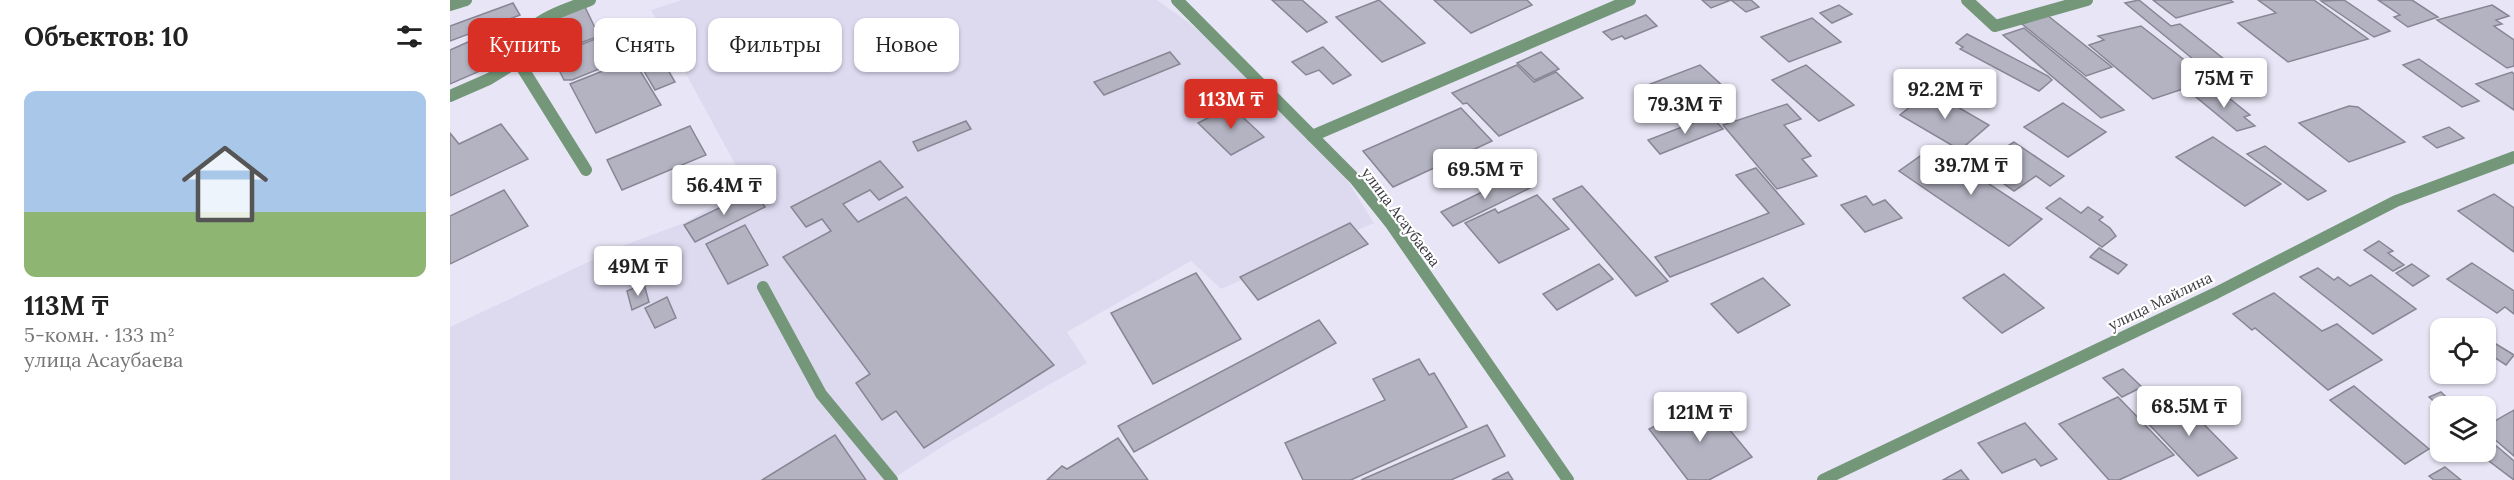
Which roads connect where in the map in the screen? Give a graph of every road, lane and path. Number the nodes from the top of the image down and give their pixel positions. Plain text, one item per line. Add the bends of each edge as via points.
1 (466, 0) edge
2 (590, 0) edge
3 (1177, 0) edge
4 (1630, 0) edge
5 (1967, 0) edge
6 (2087, 0) edge
7 (450, 5) edge
8 (550, 18) edge
9 (500, 72) edge
10 (525, 72) edge
11 (450, 96) edge
12 (1312, 136) junction
13 (2514, 158) edge
14 (586, 170) dead end
15 (763, 287) dead end
16 (892, 480) edge
17 (1568, 480) edge
18 (1823, 480) edge

1 - 7 street
2 - 8 street
3 - 12 street, улица Асаубаева
4 - 12 street
5 - 6 street via 1995,26
9 - 11 street
10 - 14 street
12 - 17 street, улица Асаубаева via 1355,179 1391,224
13 - 18 street, улица Майлина via 2396,201 2196,303
15 - 16 street via 821,394

